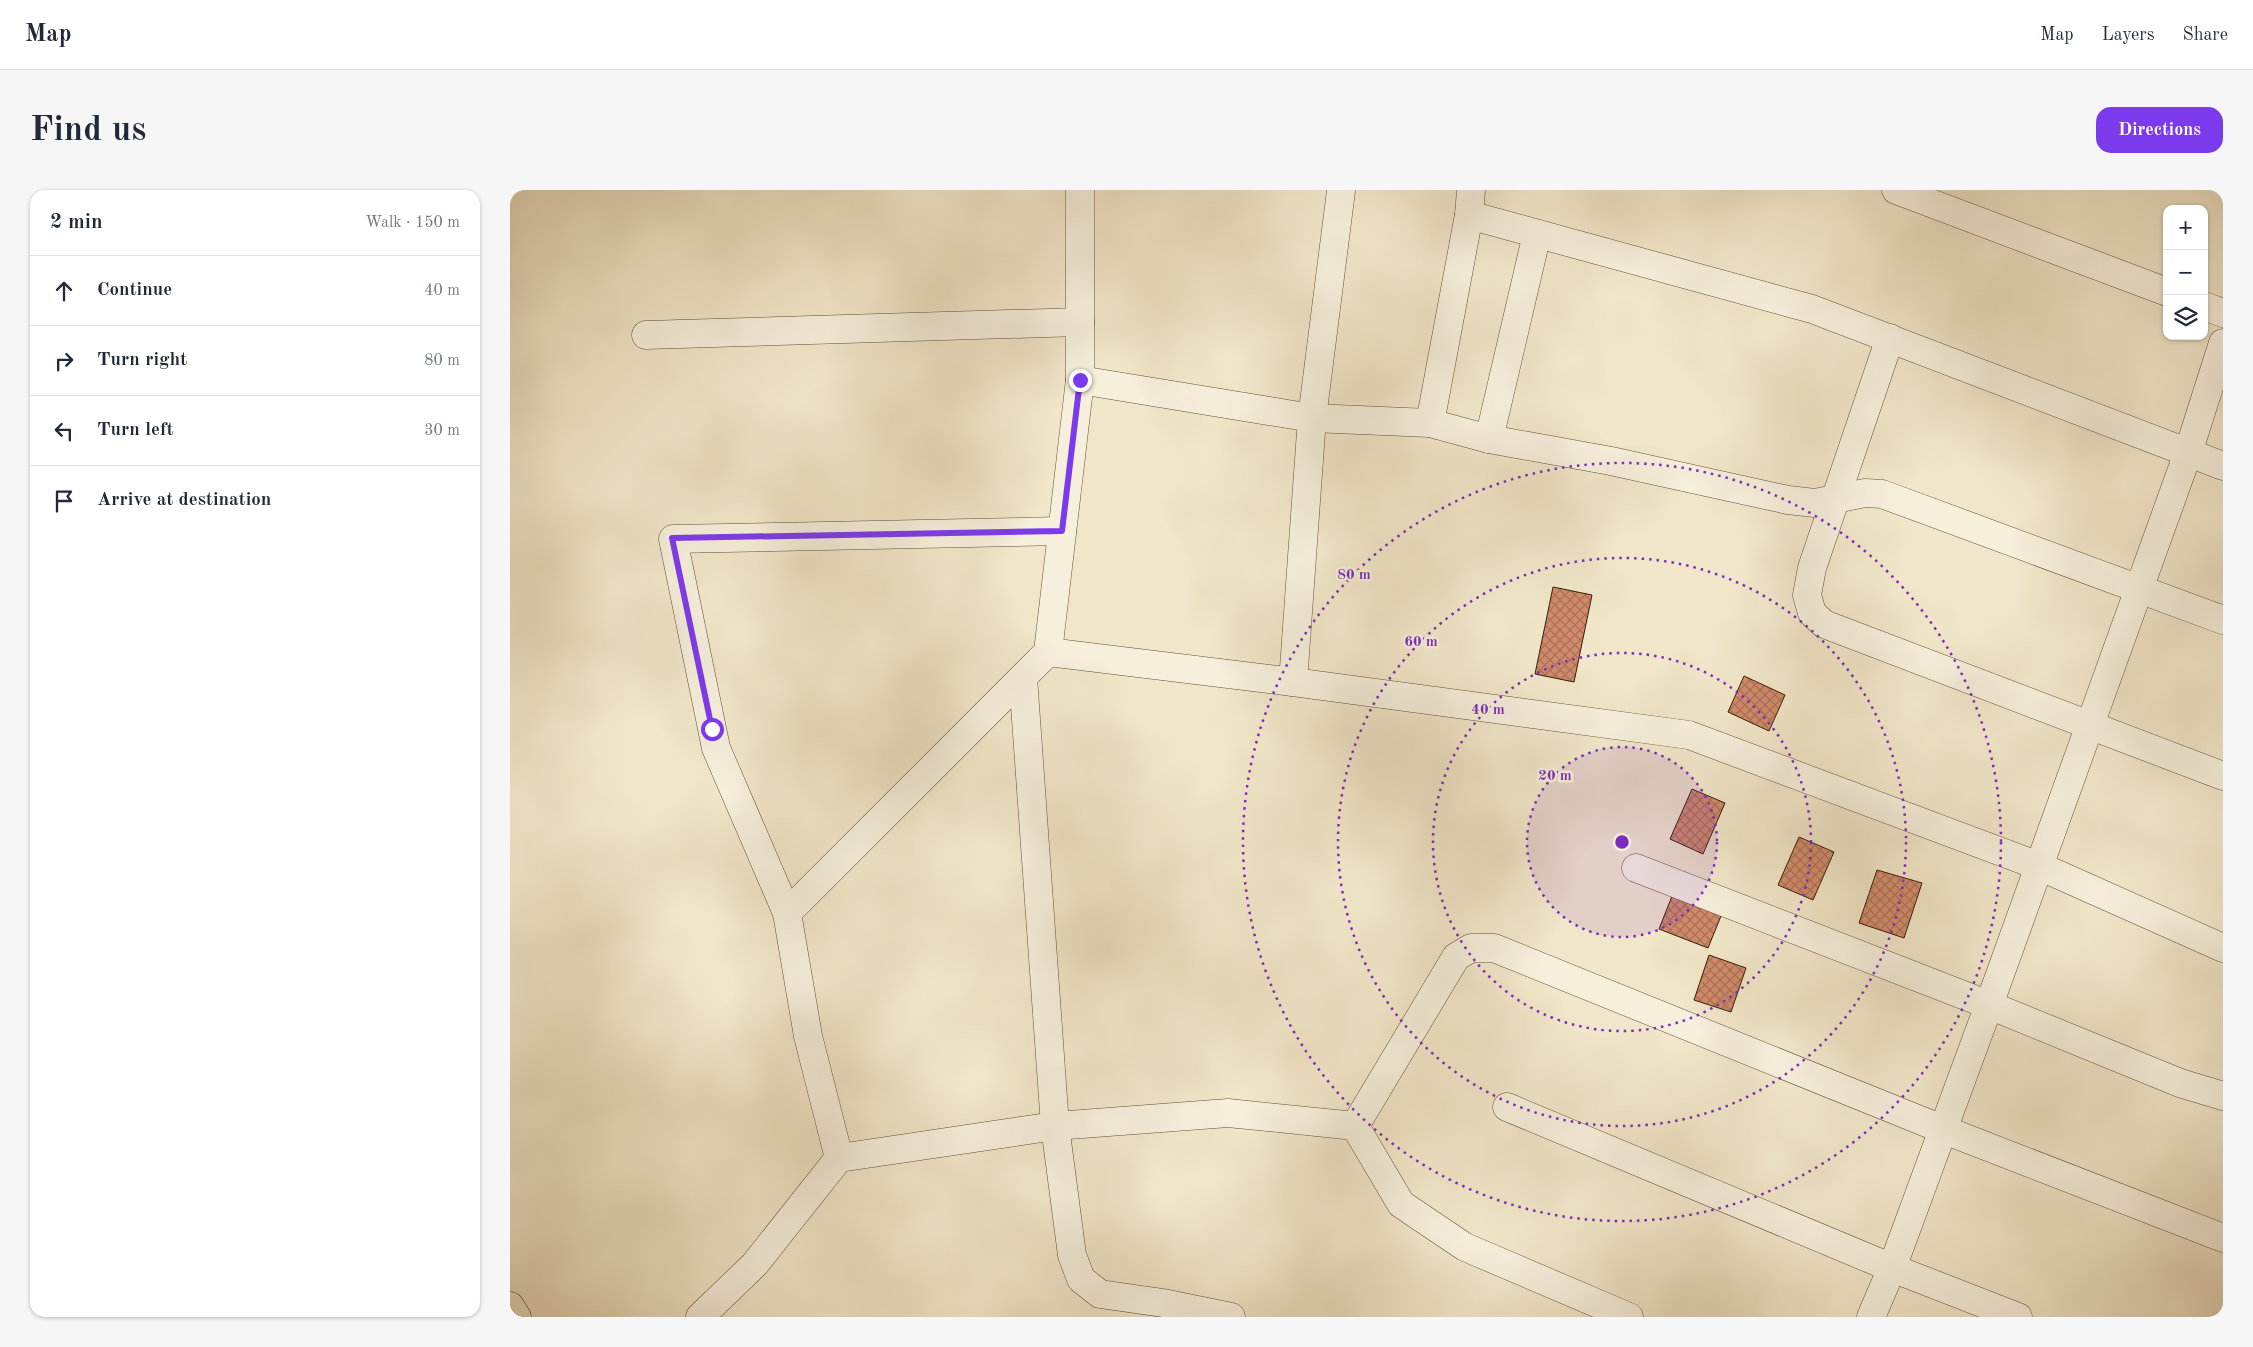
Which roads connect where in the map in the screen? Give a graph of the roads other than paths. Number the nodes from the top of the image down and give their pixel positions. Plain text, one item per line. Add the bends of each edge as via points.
1 (1080, 190) edge
2 (1341, 190) edge
3 (1897, 190) edge
4 (1470, 202) edge
5 (1537, 234) junction
6 (2163, 290) edge
7 (2208, 307) edge
8 (2223, 313) edge
9 (1080, 322) junction
10 (646, 335) dead end
11 (1890, 338) junction
12 (2223, 344) edge
13 (1080, 380) junction
14 (1312, 418) junction
15 (1430, 423) junction
16 (1490, 440) junction
17 (2188, 453) junction
18 (2223, 466) edge
19 (1835, 499) junction
20 (1062, 531) junction
21 (2139, 589) junction
22 (2223, 620) edge
23 (1048, 652) junction
24 (1023, 677) junction
25 (1292, 682) junction
26 (2088, 726) junction
27 (2223, 776) edge
28 (2039, 866) junction
29 (1636, 868) dead end
30 (787, 913) junction
31 (2223, 948) edge
32 (1989, 1005) junction
33 (2223, 1096) edge
34 (1506, 1107) dead end
35 (1055, 1126) junction
36 (1355, 1126) junction
37 (1942, 1129) junction
38 (839, 1158) junction
39 (2223, 1238) edge
40 (1892, 1268) junction
41 (510, 1306) edge
42 (517, 1317) edge
43 (700, 1317) edge
44 (1231, 1317) edge
45 (1629, 1317) edge
46 (1871, 1317) edge
47 (2018, 1317) edge

1 - 9 street
2 - 14 street
3 - 6 street
4 - 5 street
4 - 15 street
5 - 11 street via 1812,310
5 - 16 street
7 - 8 street
9 - 10 street
9 - 13 street
11 - 17 street
11 - 19 street
12 - 17 street
13 - 14 street
13 - 20 street
14 - 15 street
14 - 25 street
15 - 16 street
16 - 19 street via 1611,461 1788,500 1814,503
17 - 18 street
17 - 21 street
19 - 21 street via 1882,494
19 - 26 street via 1812,568 1807,595 1812,613 1824,624
20 - 23 street
20 - 30 street via 672,538 716,748
21 - 22 street
21 - 26 street
23 - 24 street
23 - 25 street
24 - 30 street
24 - 35 street
25 - 28 street via 1689,735
26 - 27 street
26 - 28 street
28 - 31 street
28 - 32 street
29 - 32 street
30 - 38 street via 808,1036
32 - 33 street via 2180,1083
32 - 37 street
34 - 40 street
35 - 36 street via 1228,1113
35 - 38 street
35 - 44 street via 1072,1255 1082,1279 1100,1294
36 - 37 street via 1456,957 1471,948 1494,948
36 - 45 street via 1400,1204 1465,1247
37 - 39 street
37 - 40 street
38 - 43 street via 755,1264
40 - 46 street
40 - 47 street
41 - 42 main road

